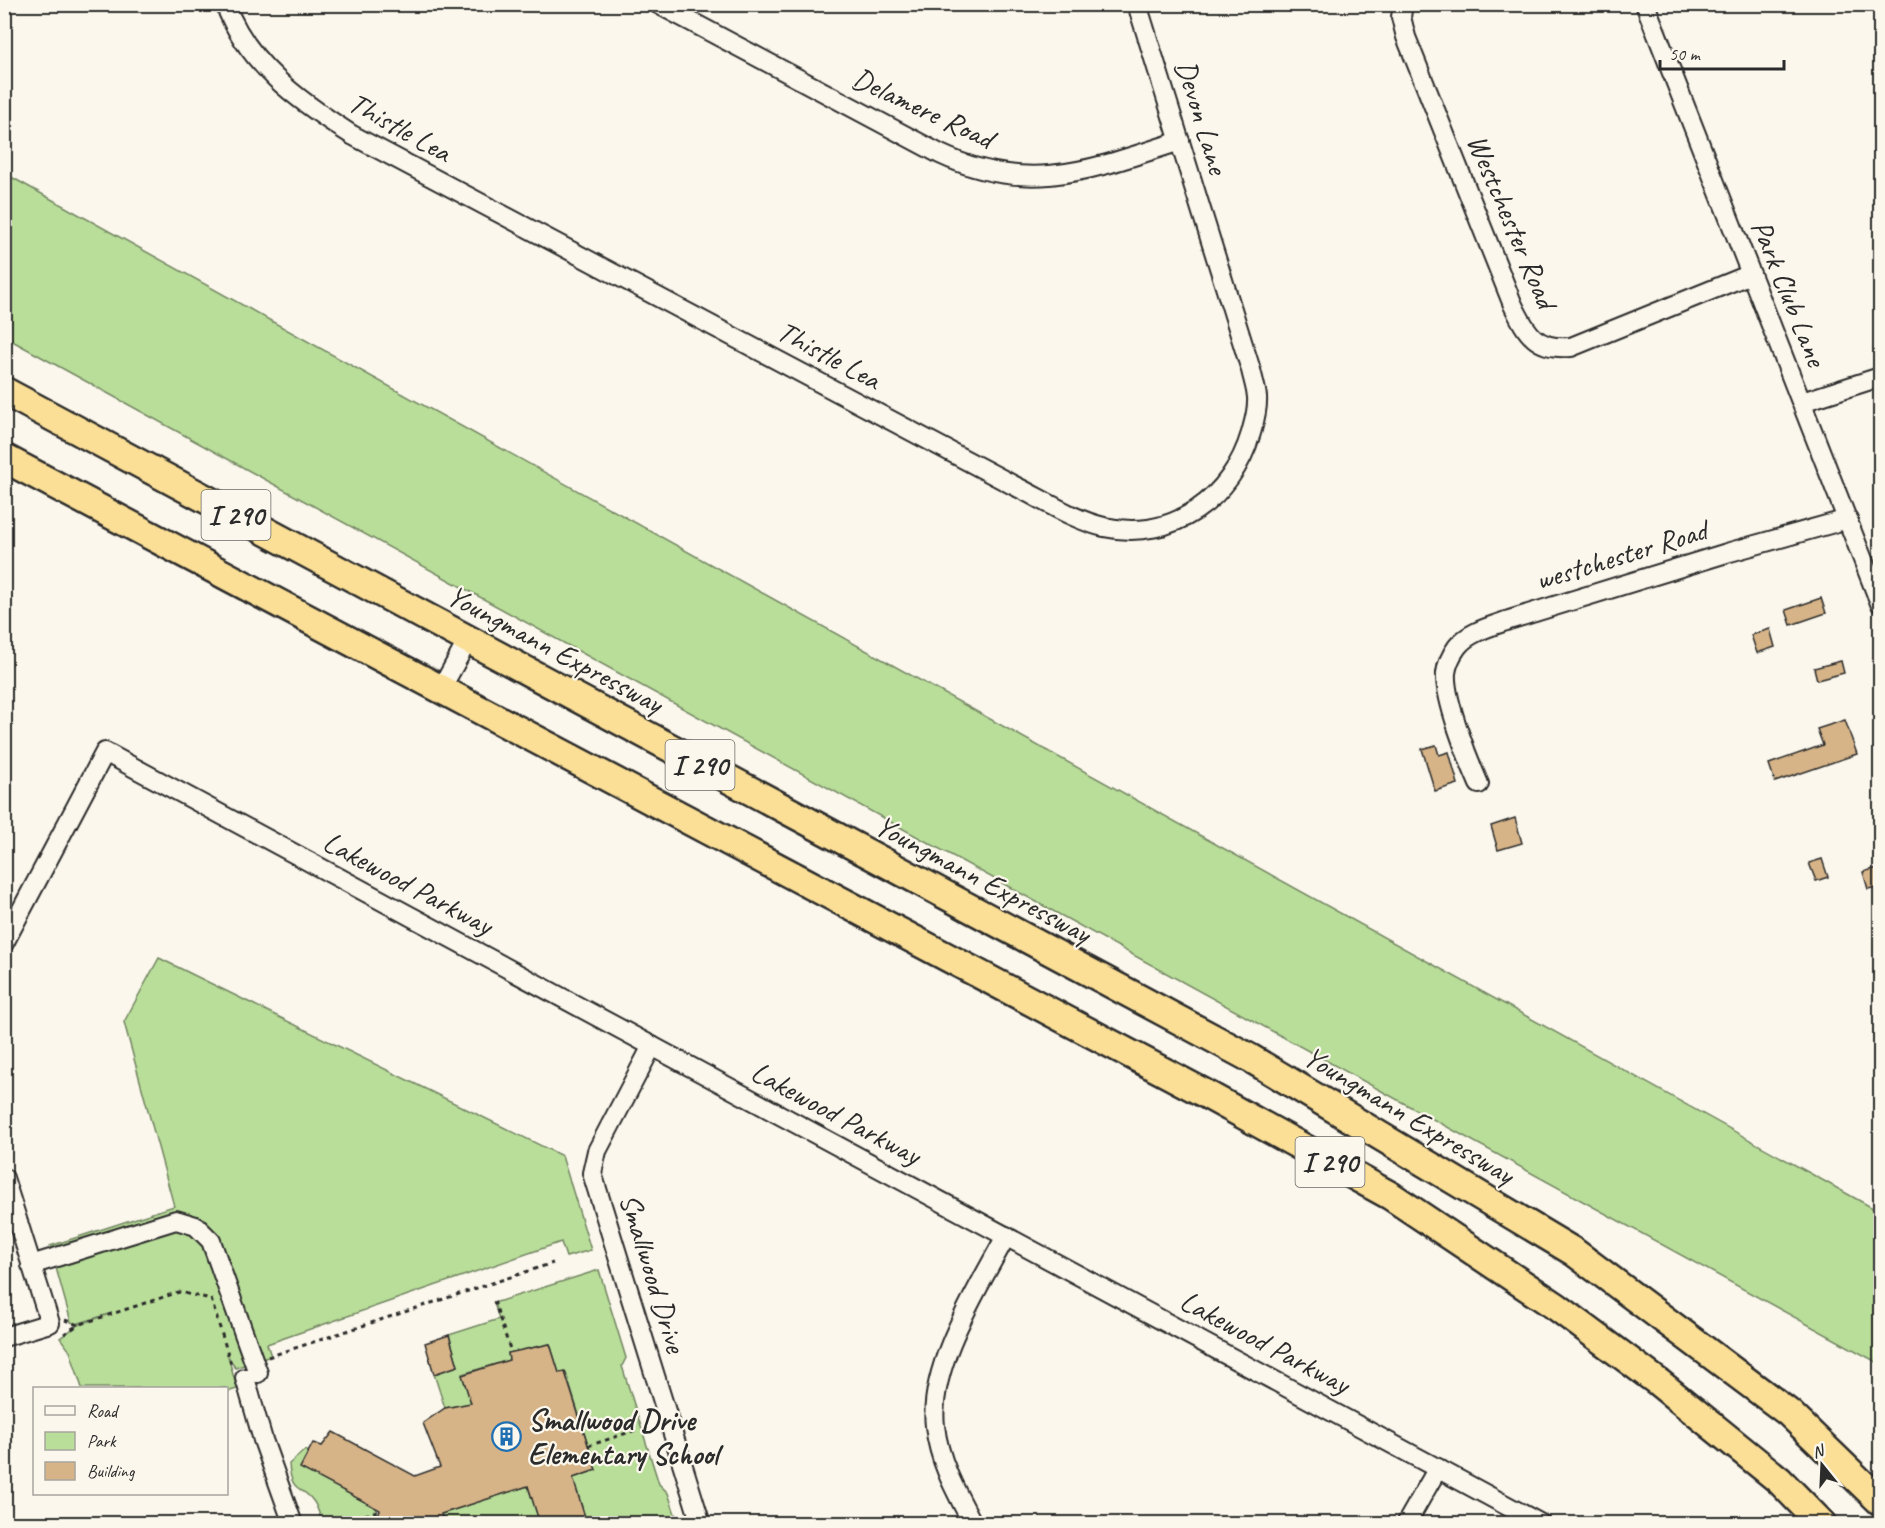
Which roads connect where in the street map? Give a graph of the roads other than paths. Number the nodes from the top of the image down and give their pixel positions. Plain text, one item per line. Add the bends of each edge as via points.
1 (225, 4) edge
2 (658, 4) edge
3 (1137, 4) edge
4 (1403, 4) edge
5 (1645, 4) edge
6 (1180, 141) junction
7 (1213, 247) joint
8 (1751, 274) junction
9 (1881, 377) edge
10 (4, 391) edge
11 (1802, 402) junction
12 (4, 458) edge
13 (1848, 519) junction
14 (1881, 603) edge
15 (468, 640) junction
16 (441, 689) junction
17 (1479, 784) dead end
18 (4, 943) edge
19 (652, 1046) junction
20 (4, 1178) edge
21 (1006, 1236) junction
22 (32, 1264) junction
23 (4, 1337) edge
24 (1438, 1468) junction
25 (1881, 1501) edge
26 (293, 1524) edge
27 (702, 1524) edge
28 (973, 1524) edge
29 (1406, 1524) edge
30 (1541, 1524) edge
31 (1822, 1524) edge

1 - 7 street, Thistle Lea via 245,44 263,67 285,88 352,135 1013,484 1085,521 1105,527 1149,528 1191,514 1226,485 1248,444 1257,398
2 - 6 street, Delamere Road via 940,154 984,171 1056,176 1099,167
3 - 6 street, Devon Lane
4 - 8 street, Westchester Road via 1401,17 1411,48 1513,305 1534,339 1557,348 1578,345
5 - 8 street, Park Club Lane
6 - 7 street, Devon Lane
8 - 11 street, Park Club Lane
9 - 11 street
10 - 15 highway, Youngmann Expressway / I 290
11 - 13 street, Park Club Lane
12 - 16 highway, I 290
13 - 14 street, Park Club Lane
13 - 17 street, westchester Road via 1481,629 1458,645 1446,671 1447,686
15 - 16 street
15 - 25 highway, Youngmann Expressway / I 290 via 1250,1058 1574,1252 1789,1413
16 - 31 highway, I 290 via 1391,1196 1557,1307 1658,1382 1779,1480
18 - 19 street, Lakewood Parkway via 105,752
19 - 21 street, Lakewood Parkway
19 - 27 street, Smallwood Drive via 597,1151 592,1173
20 - 22 street
21 - 24 street, Lakewood Parkway
21 - 28 street via 951,1345 935,1402 935,1424 948,1478
22 - 23 street via 50,1323
22 - 26 street via 176,1220 196,1226 211,1241 252,1371 263,1440
24 - 29 street
24 - 30 street, Lakewood Parkway

